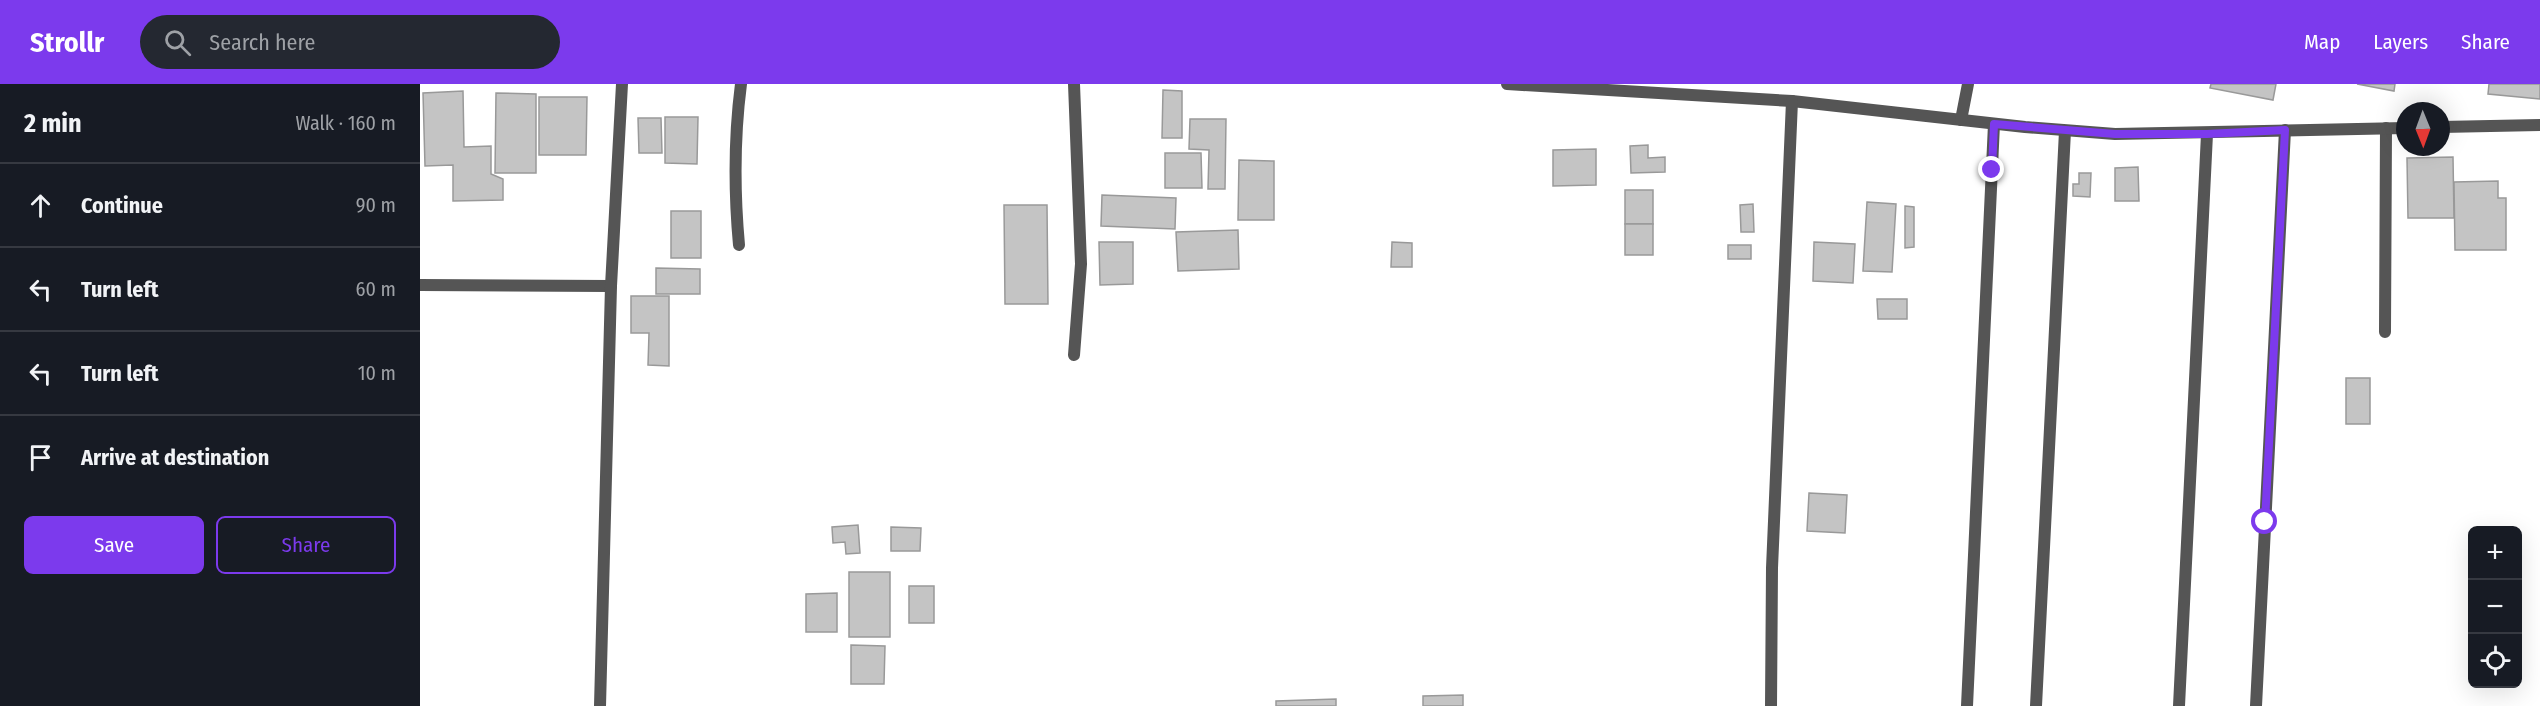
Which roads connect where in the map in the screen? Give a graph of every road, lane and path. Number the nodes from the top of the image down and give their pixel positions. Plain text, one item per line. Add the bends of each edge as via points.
1 (622, 84) edge
2 (741, 84) edge
3 (1074, 84) edge
4 (1507, 84) edge
5 (1968, 84) edge
6 (1792, 101) junction
7 (1961, 120) junction
8 (1994, 124) junction
9 (2540, 125) edge
10 (2450, 127) edge
11 (2386, 128) junction
12 (2396, 128) edge
13 (2285, 130) junction
14 (2065, 131) junction
15 (2207, 134) junction
16 (739, 245) dead end
17 (420, 285) edge
18 (611, 286) junction
19 (2385, 332) dead end
20 (1074, 355) dead end
21 (600, 706) edge
22 (1771, 706) edge
23 (1967, 706) edge
24 (2036, 706) edge
25 (2179, 706) edge
26 (2256, 706) edge

1 - 18 street
2 - 16 street via 734,195
3 - 20 street via 1081,264
4 - 6 street
5 - 7 street
6 - 7 street
6 - 22 street via 1772,568
7 - 8 street
8 - 14 street
8 - 23 street
9 - 10 street
11 - 12 street
11 - 13 street
11 - 19 street
13 - 15 street
13 - 26 street
14 - 15 street
14 - 24 street
15 - 25 street
17 - 18 street
18 - 21 street

